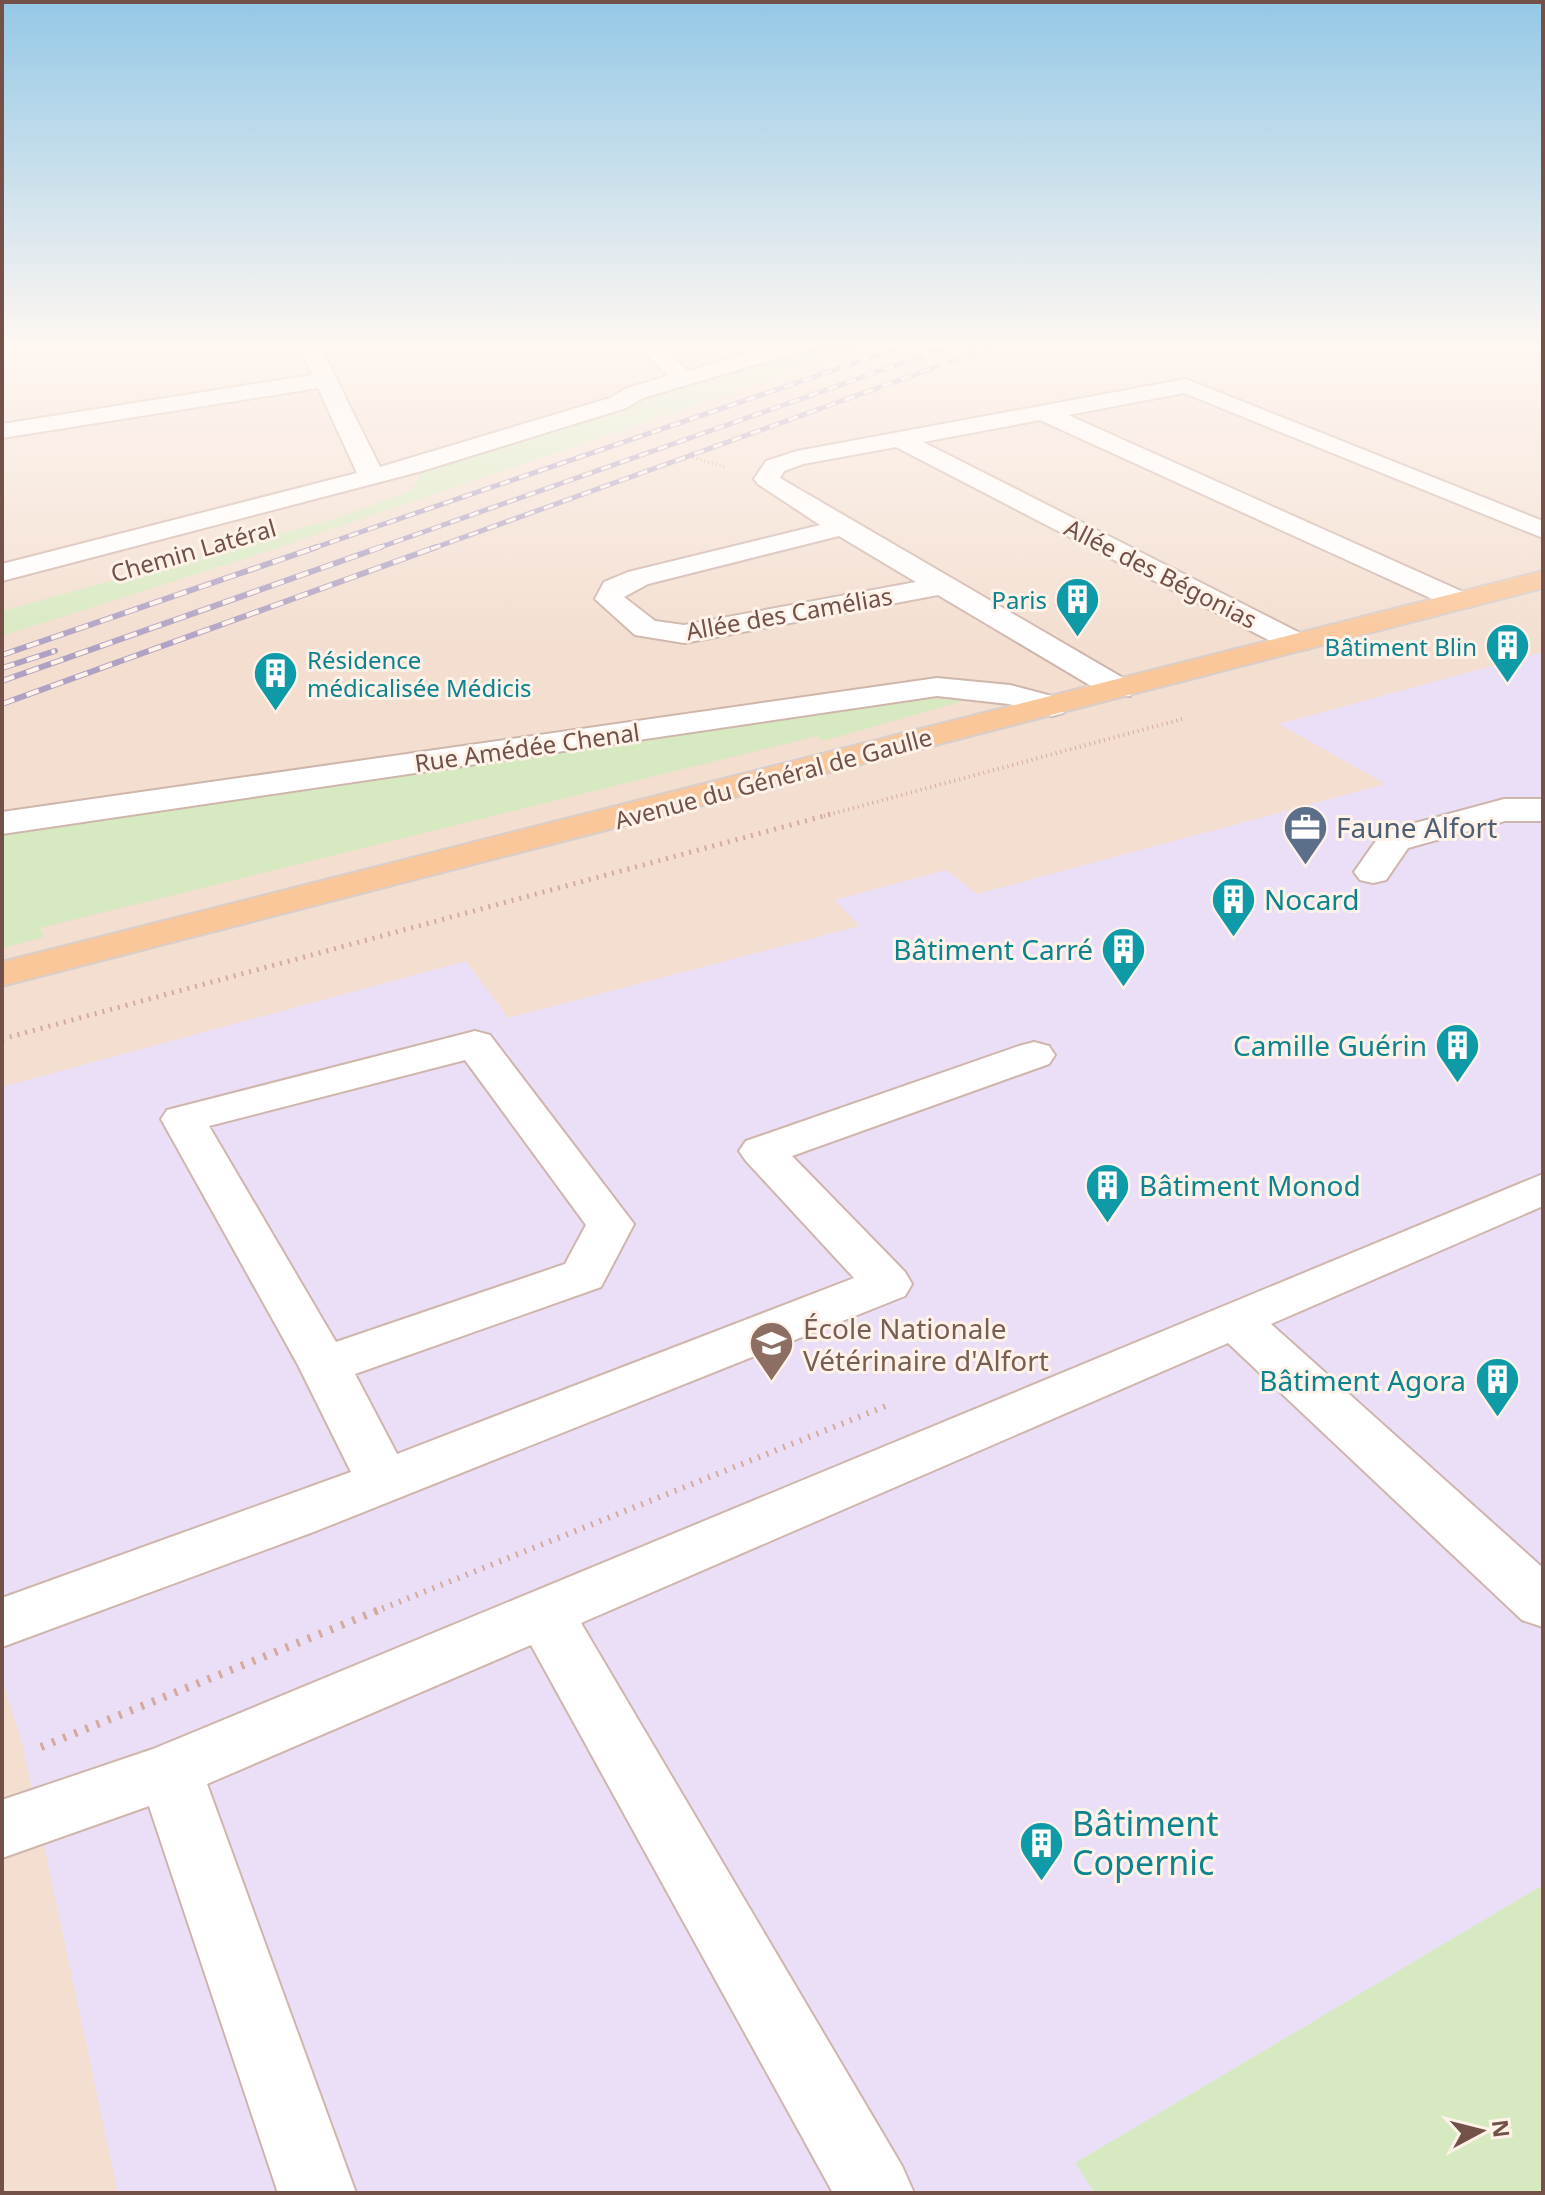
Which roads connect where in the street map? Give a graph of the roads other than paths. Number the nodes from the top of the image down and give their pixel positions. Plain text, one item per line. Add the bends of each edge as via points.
1 (356, 444) edge
2 (480, 444) edge
3 (865, 444) edge
4 (910, 444) edge
5 (1114, 444) edge
6 (1331, 444) edge
7 (1393, 444) edge
8 (372, 477) junction
9 (1444, 489) junction
10 (843, 527) junction
11 (1543, 530) edge
12 (178, 555) dead end
13 (2, 573) edge
14 (1543, 579) edge
15 (941, 586) junction
16 (1460, 601) junction
17 (1297, 643) junction
18 (1119, 689) junction
19 (1052, 706) junction
20 (1543, 810) edge
21 (2, 823) edge
22 (1373, 872) dead end
23 (2, 974) edge
24 (1034, 1055) dead end
25 (1543, 1189) edge
26 (1235, 1320) junction
27 (324, 1365) junction
28 (384, 1482) junction
29 (1543, 1603) edge
30 (543, 1612) junction
31 (2, 1623) edge
32 (170, 1771) junction
33 (2, 1829) edge
34 (317, 2193) edge
35 (875, 2193) edge

1 - 8 street
2 - 8 street, Chemin Latéral
3 - 10 street, Allée des Camélias via 797,458 775,466 767,479
4 - 17 street, Allée des Bégonias
5 - 16 street
6 - 9 street
7 - 9 street via 1450,474 1455,484
8 - 12 street, Chemin Latéral via 342,507
8 - 13 street, Chemin Latéral
9 - 11 street via 1513,504
10 - 15 street, Allée des Camélias
10 - 15 street, Allée des Camélias via 638,578 614,588 609,599 646,629 684,634
14 - 16 main road, Avenue du Général de Gaulle
15 - 18 street, Allée des Camélias
16 - 17 main road, Avenue du Général de Gaulle
17 - 18 main road, Avenue du Général de Gaulle
18 - 19 main road, Avenue du Général de Gaulle
19 - 21 street, Rue Amédée Chenal via 1010,695 937,687
19 - 23 main road, Avenue du Général de Gaulle
20 - 22 street via 1504,810 1395,840
24 - 28 street via 762,1151 887,1284
25 - 26 street
26 - 29 street
26 - 30 street
27 - 27 street via 584,1275 610,1224 475,1044 183,1119
27 - 28 street
28 - 31 street
30 - 32 street
30 - 35 street
32 - 33 street
32 - 34 street

